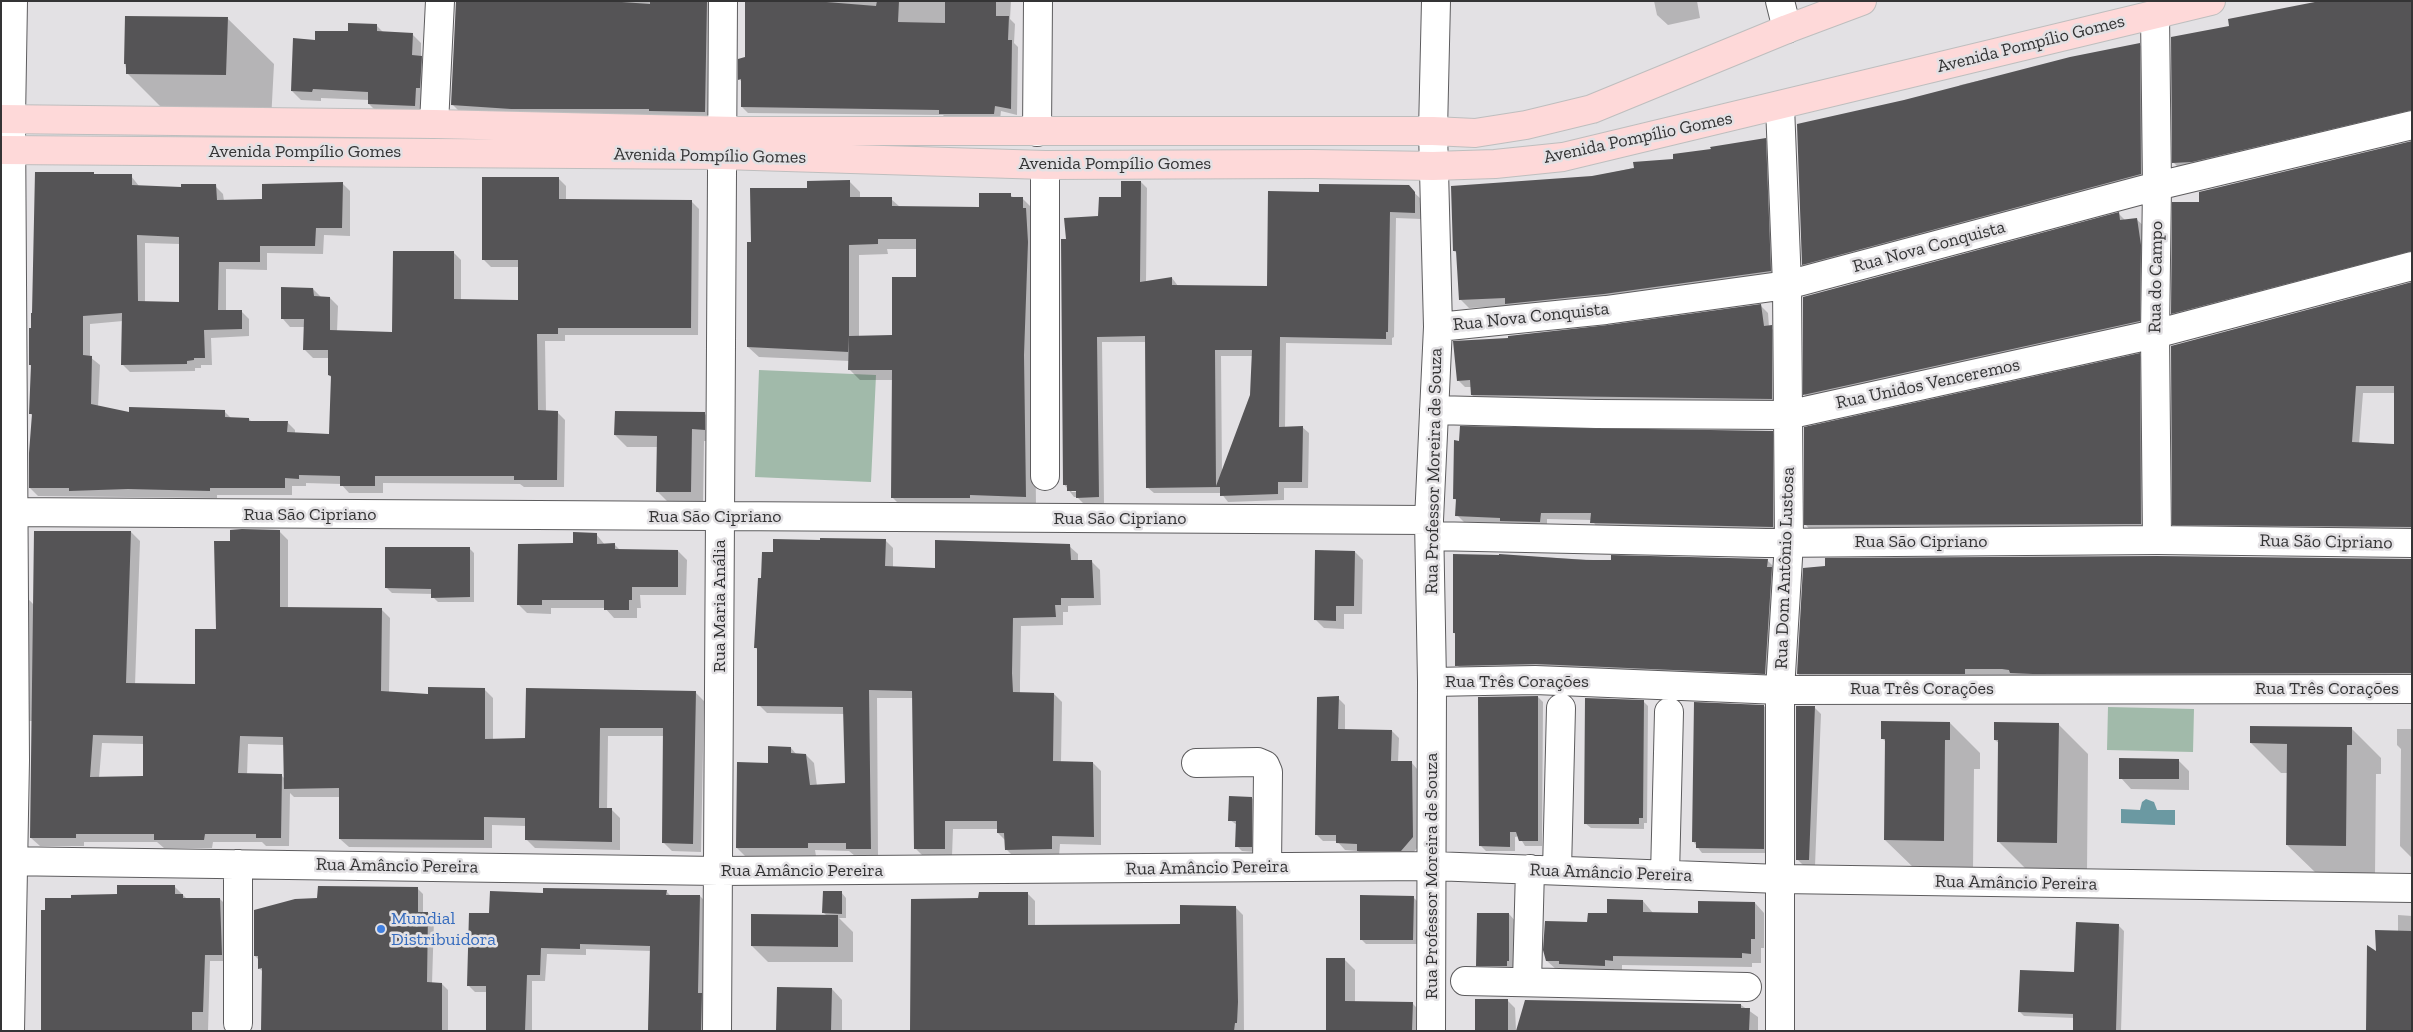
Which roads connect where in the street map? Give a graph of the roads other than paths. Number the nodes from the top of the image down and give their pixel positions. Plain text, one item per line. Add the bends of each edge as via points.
1 (13, 1) edge
2 (440, 1) edge
3 (723, 1) edge
4 (1038, 1) edge
5 (1436, 1) edge
6 (1780, 1) edge
7 (1862, 1) edge
8 (2210, 1) edge
9 (2155, 14) junction
10 (1787, 29) junction
11 (1780, 106) junction
12 (6, 119) edge
13 (434, 124) junction
14 (2412, 125) edge
15 (1037, 132) junction
16 (1433, 132) junction
17 (722, 143) junction
18 (6, 150) edge
19 (1045, 165) junction
20 (1433, 166) junction
21 (2157, 186) junction
22 (2412, 266) edge
23 (1787, 286) junction
24 (1438, 327) junction
25 (2155, 334) junction
26 (1434, 410) junction
27 (1787, 415) junction
28 (1045, 476) dead end
29 (8, 512) edge
30 (721, 517) junction
31 (1430, 528) junction
32 (2157, 540) junction
33 (1789, 542) junction
34 (2412, 543) edge
35 (1432, 682) junction
36 (2412, 689) edge
37 (1780, 690) junction
38 (1561, 708) dead end
39 (1669, 712) dead end
40 (1196, 763) dead end
41 (7, 861) edge
42 (238, 864) junction
43 (1432, 866) junction
44 (1267, 867) junction
45 (1530, 869) junction
46 (1557, 870) junction
47 (719, 872) junction
48 (1665, 875) junction
49 (1780, 879) junction
50 (2412, 888) edge
51 (1465, 981) dead end
52 (1528, 982) junction
53 (1747, 987) dead end
54 (238, 1023) dead end
55 (10, 1031) edge
56 (717, 1031) edge
57 (1431, 1031) edge
58 (1780, 1031) edge

1 - 12 street
2 - 13 street
3 - 17 street, Rua Maria Anália
4 - 15 street
5 - 16 street, Rua Professor Moreira de Souza
6 - 10 street
7 - 10 main road, Avenida Pompílio Gomes
8 - 9 main road, Avenida Pompílio Gomes
9 - 11 main road, Avenida Pompílio Gomes
9 - 21 street, Rua do Campo
10 - 16 main road, Avenida Pompílio Gomes via 1592,108 1475,134
11 - 20 main road, Avenida Pompílio Gomes via 1563,157
11 - 23 street, Rua Dom Antônio Lustosa
12 - 13 main road, Avenida Pompílio Gomes
12 - 18 street
13 - 17 main road, Avenida Pompílio Gomes
14 - 21 street, Rua Nova Conquista
15 - 16 main road, Avenida Pompílio Gomes
15 - 17 main road, Avenida Pompílio Gomes
16 - 20 street, Rua Professor Moreira de Souza
17 - 18 main road, Avenida Pompílio Gomes
17 - 19 main road, Avenida Pompílio Gomes
17 - 30 street, Rua Maria Anália
18 - 29 street
19 - 20 main road, Avenida Pompílio Gomes
19 - 28 street
20 - 24 street, Rua Professor Moreira de Souza
21 - 23 street, Rua Nova Conquista
21 - 25 street, Rua do Campo
22 - 25 street, Rua Unidos Venceremos
23 - 24 street, Rua Nova Conquista via 1606,310
23 - 27 street, Rua Dom Antônio Lustosa
24 - 26 street, Rua Professor Moreira de Souza
25 - 27 street, Rua Unidos Venceremos
25 - 32 street, Rua do Campo
26 - 27 street, Rua Unidos Venceremos
26 - 31 street, Rua Professor Moreira de Souza
27 - 33 street, Rua Dom Antônio Lustosa
29 - 30 street, Rua São Cipriano
29 - 41 street
30 - 31 street, Rua São Cipriano
30 - 47 street, Rua Maria Anália
31 - 33 street, Rua São Cipriano
31 - 35 street, Rua Professor Moreira de Souza
32 - 33 street, Rua São Cipriano
32 - 34 street, Rua São Cipriano
33 - 37 street, Rua Dom Antônio Lustosa
35 - 37 street, Rua Três Corações via 1535,680
35 - 43 street, Rua Professor Moreira de Souza
36 - 37 street, Rua Três Corações
37 - 49 street, Rua Dom Antônio Lustosa
38 - 46 street
39 - 48 street
40 - 44 street via 1258,762 1265,765 1268,772
41 - 42 street, Rua Amâncio Pereira
41 - 55 street
42 - 47 street, Rua Amâncio Pereira
42 - 54 street
43 - 44 street, Rua Amâncio Pereira
43 - 45 street, Rua Amâncio Pereira
43 - 57 street, Rua Professor Moreira de Souza
44 - 47 street, Rua Amâncio Pereira
45 - 46 street, Rua Amâncio Pereira
45 - 52 street
46 - 48 street, Rua Amâncio Pereira
47 - 56 street, Rua Maria Anália
48 - 49 street, Rua Amâncio Pereira
49 - 50 street, Rua Amâncio Pereira
49 - 58 street, Rua Dom Antônio Lustosa
51 - 52 street
52 - 53 street

